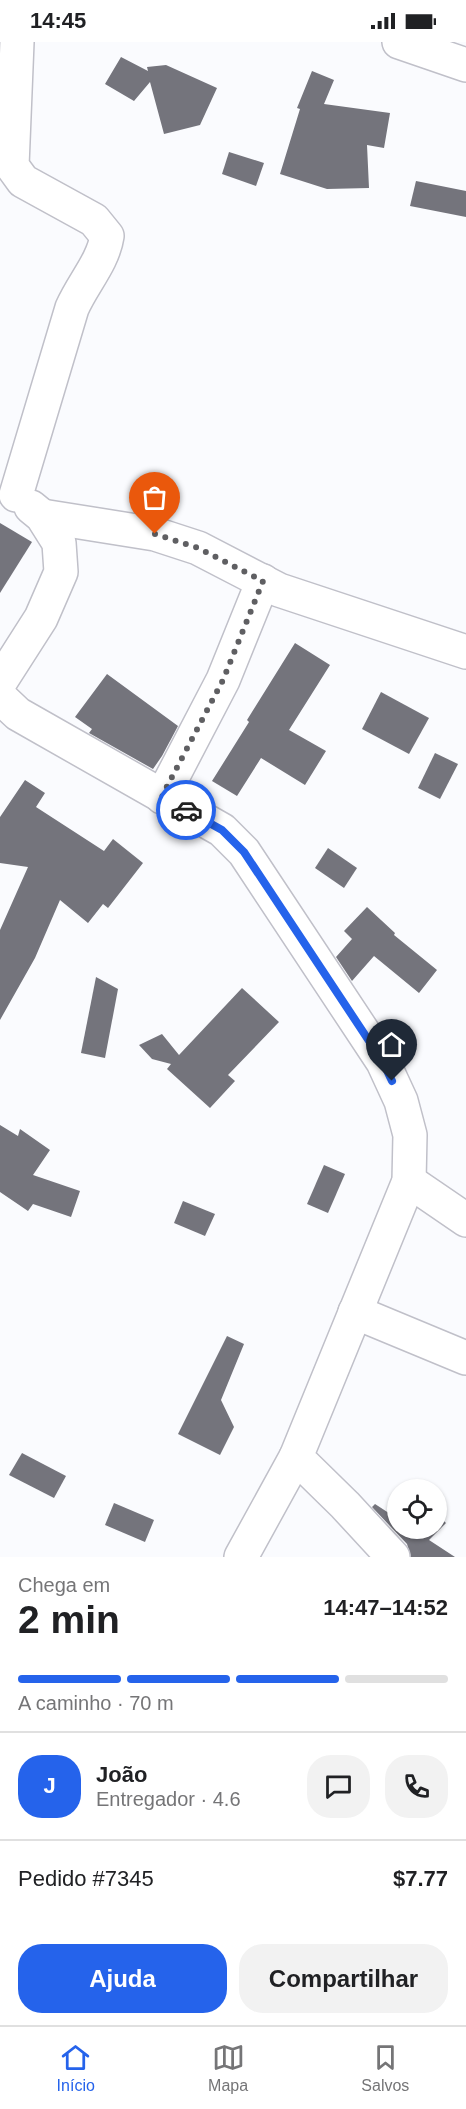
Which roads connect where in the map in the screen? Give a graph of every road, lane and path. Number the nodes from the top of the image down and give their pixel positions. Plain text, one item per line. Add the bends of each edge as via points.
1 (17, 42) edge
2 (399, 42) edge
3 (466, 65) edge
4 (8, 491) edge
5 (42, 516) junction
6 (263, 581) junction
7 (466, 652) edge
8 (0, 682) edge
9 (0, 697) edge
10 (162, 796) junction
11 (409, 1181) junction
12 (466, 1220) edge
13 (355, 1312) junction
14 (466, 1358) edge
15 (296, 1457) junction
16 (240, 1557) edge
17 (393, 1557) edge

1 - 4 street via 12,166 23,181 94,220 107,236 105,251 72,308
2 - 3 street
4 - 5 street
5 - 6 street via 155,534 198,548
5 - 8 street via 59,543 61,572 41,618
6 - 7 street via 279,590
6 - 10 street via 223,680
9 - 10 street via 18,714
10 - 11 street via 222,830 244,852 383,1062 401,1101 410,1135
11 - 12 street
11 - 13 street
13 - 14 street
13 - 15 street
15 - 16 street
15 - 17 street

